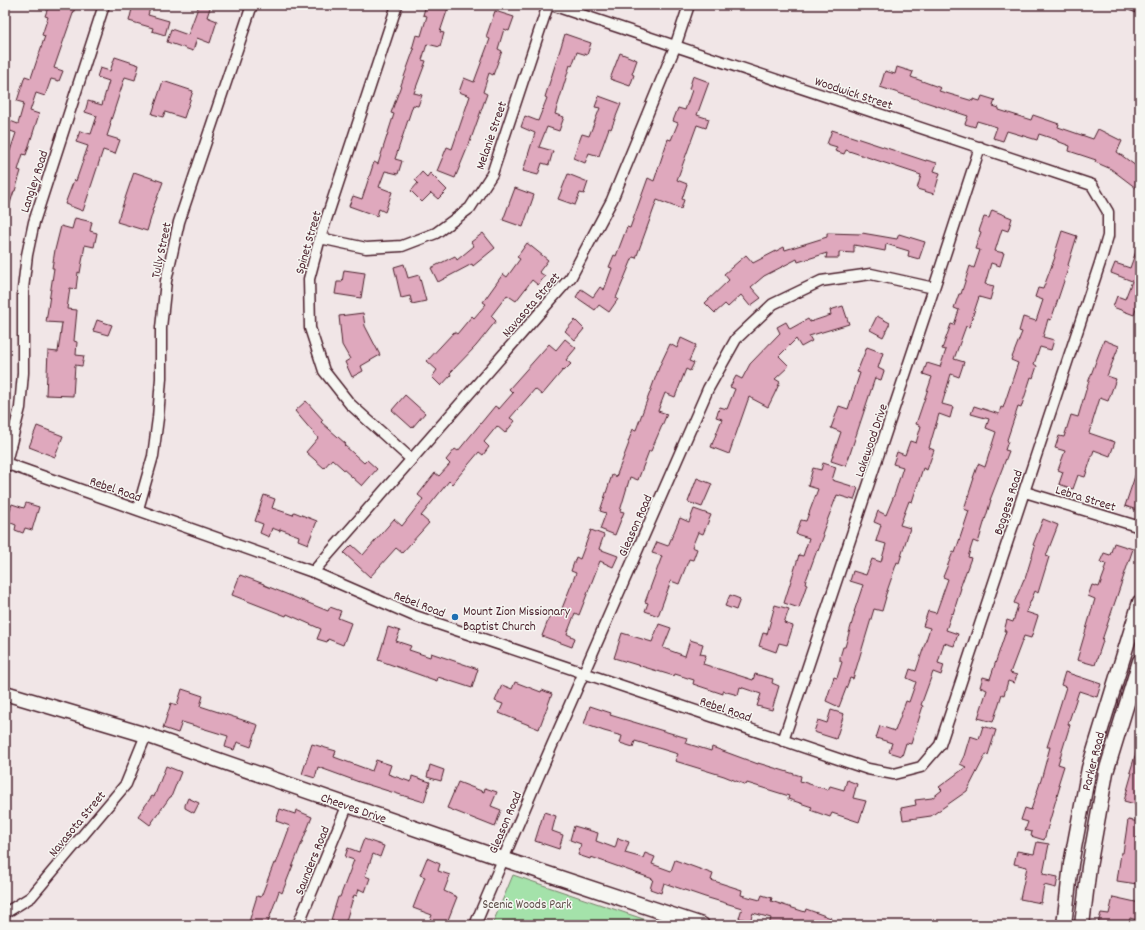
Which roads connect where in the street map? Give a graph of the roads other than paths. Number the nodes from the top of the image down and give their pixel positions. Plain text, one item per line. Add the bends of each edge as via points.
1 (104, 5) edge
2 (252, 5) edge
3 (398, 5) edge
4 (548, 5) edge
5 (552, 5) edge
6 (689, 5) edge
7 (1132, 5) edge
8 (1140, 8) edge
9 (675, 47) junction
10 (980, 147) junction
11 (320, 238) junction
12 (1107, 240) joint
13 (934, 288) junction
14 (411, 459) junction
15 (5, 464) edge
16 (1025, 492) junction
17 (138, 509) junction
18 (1140, 527) edge
19 (313, 572) junction
20 (1140, 602) edge
21 (1140, 660) edge
22 (583, 674) junction
23 (5, 692) edge
24 (146, 735) junction
25 (782, 741) junction
26 (922, 767) joint
27 (348, 804) junction
28 (503, 859) junction
29 (5, 913) edge
30 (298, 925) edge
31 (475, 925) edge
32 (702, 925) edge
33 (1064, 925) edge
34 (1082, 925) edge

1 - 15 street, Langley Road via 34,222 23,288 23,373 20,401
2 - 17 street, Tully Street via 179,222 166,281 161,328 161,378 153,456
3 - 11 street, Spinet Street
4 - 11 street, Melanie Street via 492,174 470,208 436,234 402,246 366,248
5 - 9 street, Woodwick Street
6 - 9 street, Navasota Street
7 - 8 street
9 - 10 street, Woodwick Street
9 - 14 street, Navasota Street via 612,200 571,277
10 - 12 street, Woodwick Street via 1092,185 1108,212
10 - 13 street, Lakewood Drive
11 - 14 street, Spinet Street via 309,279 310,328 324,371 350,404
12 - 16 street, Boggess Road
13 - 22 street, Gleason Road via 871,274 821,281 773,304 736,339 708,389
13 - 25 street, Lakewood Drive
14 - 19 street, Navasota Street
15 - 17 street, Rebel Road
16 - 18 street, Lebra Street
16 - 26 street, Boggess Road via 940,745
17 - 19 street, Rebel Road
19 - 22 street, Rebel Road via 412,615
20 - 33 street, Parker Road via 1089,768 1071,864
21 - 34 street, Parker Road via 1106,772 1089,867
22 - 25 street, Rebel Road
22 - 28 street, Gleason Road
23 - 24 street, Cheeves Drive
24 - 27 street, Cheeves Drive
24 - 29 street, Navasota Street via 126,784 31,897
25 - 26 street, Rebel Road via 868,769 894,774
27 - 28 street, Cheeves Drive
27 - 30 street, Saunders Road
28 - 31 street, Gleason Road
28 - 32 street, Cheeves Drive

